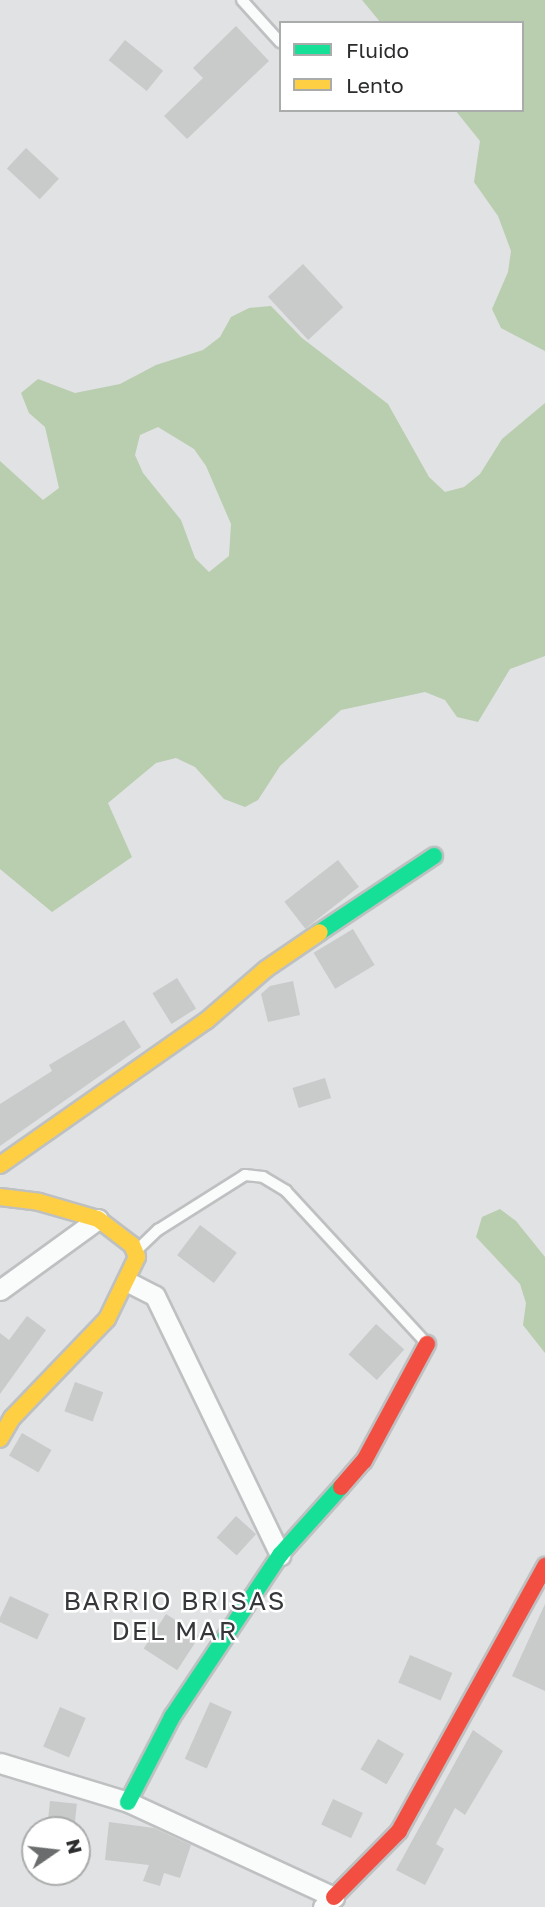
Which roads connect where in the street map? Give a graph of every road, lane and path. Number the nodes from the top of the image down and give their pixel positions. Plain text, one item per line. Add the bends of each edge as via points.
1 (242, 0) edge
2 (279, 41) edge
3 (434, 856) dead end
4 (0, 1165) edge
5 (0, 1197) edge
6 (98, 1219) junction
7 (135, 1251) junction
8 (128, 1282) junction
9 (0, 1290) edge
10 (427, 1344) joint
11 (0, 1439) edge
12 (280, 1555) junction
13 (545, 1566) edge
14 (0, 1763) edge
15 (128, 1802) junction
16 (329, 1902) edge

1 - 2 lane
3 - 4 street via 267,969 206,1021
5 - 6 street via 39,1202
6 - 7 street
6 - 9 street
7 - 8 street
7 - 10 lane via 158,1230 245,1175 263,1177 286,1191
8 - 11 street via 107,1319 12,1418
8 - 12 street via 155,1296
10 - 12 street via 364,1461
12 - 15 street via 172,1717
13 - 16 street via 399,1831
14 - 15 street
15 - 16 street

